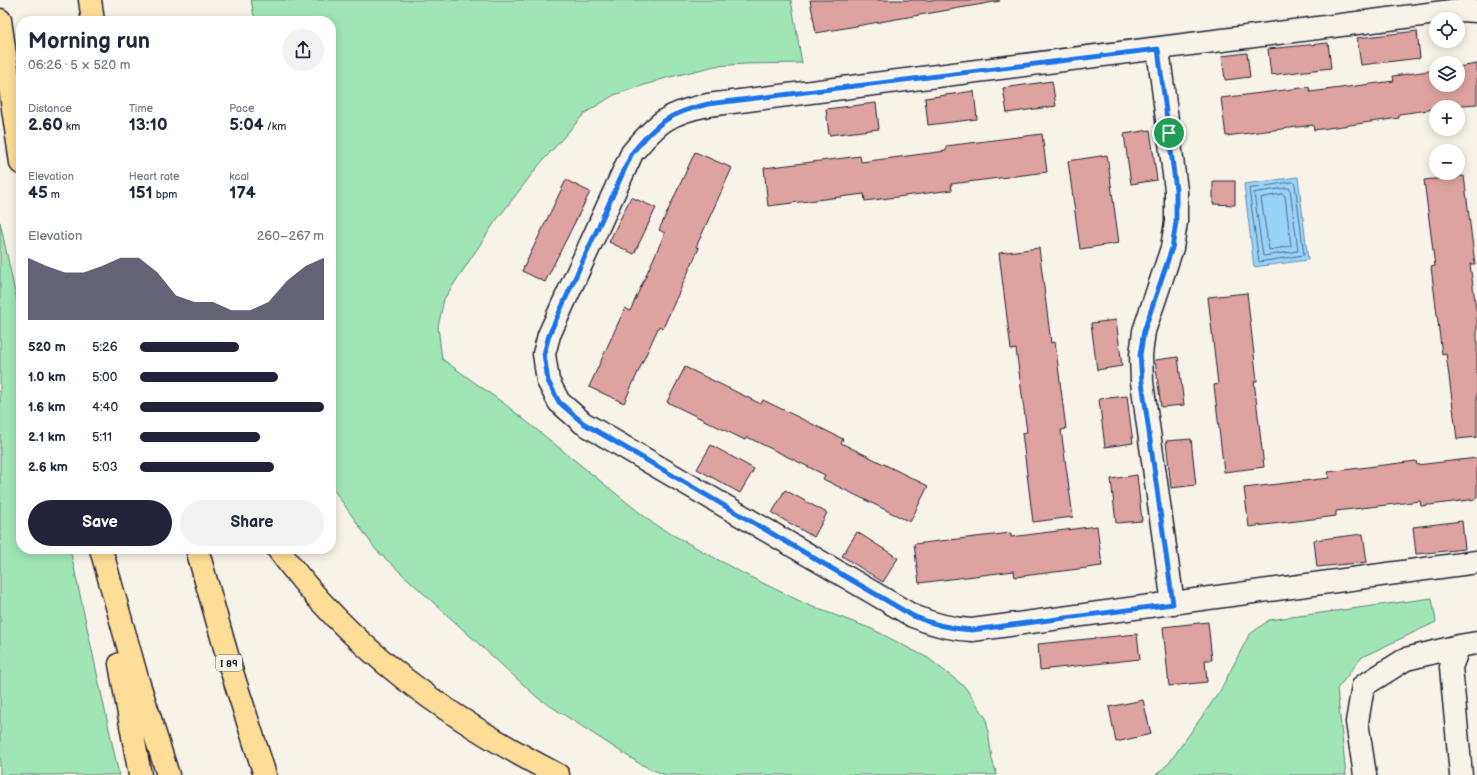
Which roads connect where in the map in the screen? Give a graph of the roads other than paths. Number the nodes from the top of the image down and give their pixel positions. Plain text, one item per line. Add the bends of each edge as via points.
1 (90, 0) edge
2 (1477, 11) edge
3 (92, 16) edge
4 (0, 20) edge
5 (1158, 49) junction
6 (16, 129) edge
7 (101, 554) edge
8 (101, 554) edge
9 (198, 554) edge
10 (282, 554) edge
11 (1477, 562) edge
12 (1173, 604) junction
13 (1468, 644) edge
14 (140, 775) edge
15 (168, 775) edge
16 (265, 775) edge
17 (558, 775) edge
18 (1365, 775) edge
19 (1462, 775) edge

1 - 3 highway
2 - 5 lane via 1460,10
4 - 6 highway
5 - 12 lane via 1176,190 1176,222 1172,248 1144,331 1140,355
5 - 12 lane via 708,104 684,110 665,119 632,153 549,335 544,354 548,381 559,402 583,423 913,616 956,630 972,630
7 - 14 highway
8 - 15 highway
9 - 16 highway, I 89
10 - 17 highway via 331,613 397,674 452,715
11 - 12 lane
13 - 18 lane via 1406,659 1363,686 1356,722
13 - 19 lane via 1451,667

